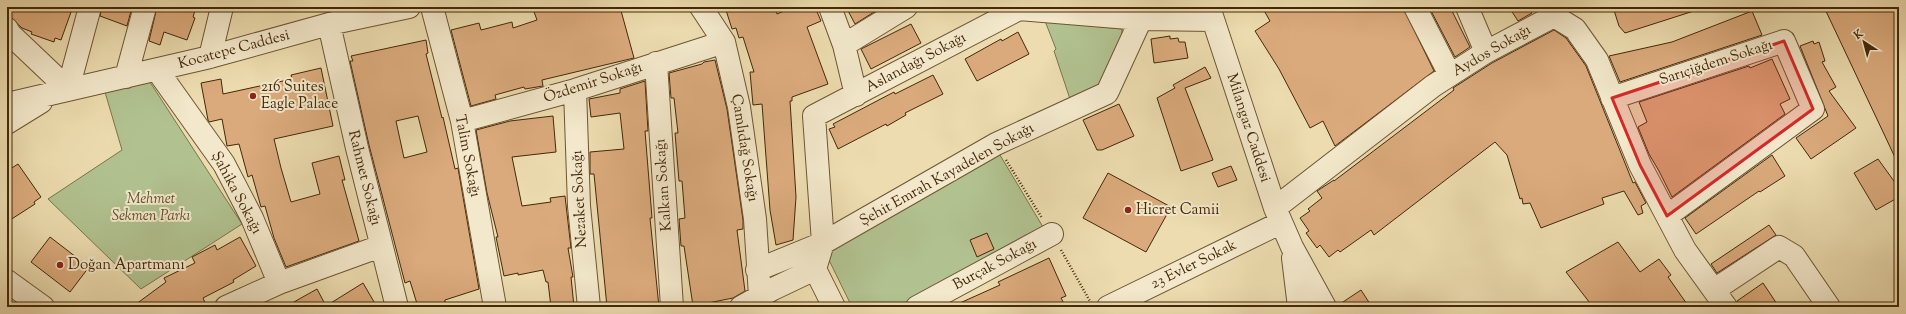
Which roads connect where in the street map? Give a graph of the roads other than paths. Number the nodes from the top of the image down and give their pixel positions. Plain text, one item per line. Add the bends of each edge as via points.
1 (90, 7) edge
2 (146, 7) edge
3 (222, 7) edge
4 (409, 7) edge
5 (432, 7) edge
6 (701, 7) edge
7 (830, 7) edge
8 (906, 7) edge
9 (1415, 7) edge
10 (1467, 7) edge
11 (1015, 8) edge
12 (1552, 12) edge
13 (1211, 14) edge
14 (1141, 19) junction
15 (329, 24) junction
16 (7, 29) edge
17 (724, 42) junction
18 (844, 45) junction
19 (1486, 52) junction
20 (210, 57) junction
21 (656, 63) junction
22 (157, 70) junction
23 (1450, 75) junction
24 (126, 77) junction
25 (63, 90) junction
26 (575, 90) junction
27 (856, 95) junction
28 (1612, 98) junction
29 (7, 104) edge
30 (462, 121) junction
31 (7, 123) edge
32 (1278, 215) junction
33 (1667, 216) junction
34 (1052, 234) dead end
35 (823, 243) junction
36 (381, 246) junction
37 (1292, 247) junction
38 (815, 269) junction
39 (757, 270) junction
40 (7, 281) edge
41 (279, 283) junction
42 (1720, 299) edge
43 (746, 304) edge
44 (43, 307) edge
45 (226, 307) edge
46 (397, 307) edge
47 (495, 307) edge
48 (589, 307) edge
49 (672, 307) edge
50 (834, 307) edge
51 (917, 307) edge
52 (1108, 307) edge
53 (1299, 307) edge
54 (1325, 307) edge
55 (1828, 307) edge

1 - 25 street
2 - 24 street
3 - 20 street
4 - 15 street, Kocatepe Caddesi
5 - 30 street, Talim Sokağı
6 - 17 street, Çamlıdağ Sokağı
7 - 18 street
8 - 18 street
9 - 23 street
10 - 19 street
11 - 14 street, Aslandağı Sokağı
11 - 27 street, Aslandağı Sokağı
12 - 19 street, Aydos Sokağı
12 - 28 street, Aydos Sokağı via 1575,29 1596,60
13 - 14 street, Aslandağı Sokağı
13 - 32 street, Milangaz Caddesi
14 - 35 street, Şehit Emrah Kayadelen Sokağı via 1107,93 996,144
15 - 20 street, Kocatepe Caddesi
15 - 36 street, Rahmet Sokağı
16 - 25 street
17 - 21 street, Özdemir Sokağı
17 - 39 street, Çamlıdağ Sokağı via 740,107 755,220
18 - 27 street
19 - 23 street, Aydos Sokağı
20 - 22 street, Kocatepe Caddesi
21 - 26 street, Özdemir Sokağı
21 - 49 street, Kalkan Sokağı
22 - 24 street, Kocatepe Caddesi
22 - 41 street, Şahika Sokağı via 224,164 252,218
23 - 32 street, Aydos Sokağı via 1433,86
24 - 25 street, Kocatepe Caddesi
25 - 29 street, Kocatepe Caddesi
25 - 31 street, Kocatepe Caddesi
26 - 30 street, Özdemir Sokağı
26 - 48 street, Nezaket Sokağı via 579,206
27 - 35 street, Aslandağı Sokağı via 814,116
28 - 33 street, Aydos Sokağı via 1640,165
28 - 33 street, Sarıçiğdem Sokağı via 1784,41 1813,109
30 - 47 street, Talim Sokağı
32 - 37 street, Milangaz Caddesi
32 - 52 street, 23 Evler Sokak
33 - 42 street, Aydos Sokağı via 1685,250
34 - 51 street, Burçak Sokağı
35 - 38 street, Aslandağı Sokağı
35 - 39 street, Şehit Emrah Kayadelen Sokağı
36 - 41 street
36 - 46 street, Rahmet Sokağı
37 - 53 street, Milangaz Caddesi
37 - 54 street, Milangaz Caddesi
38 - 43 street
38 - 50 street
39 - 43 street, Çamlıdağ Sokağı
40 - 44 street
41 - 45 street
42 - 55 street via 1779,247 1794,256

